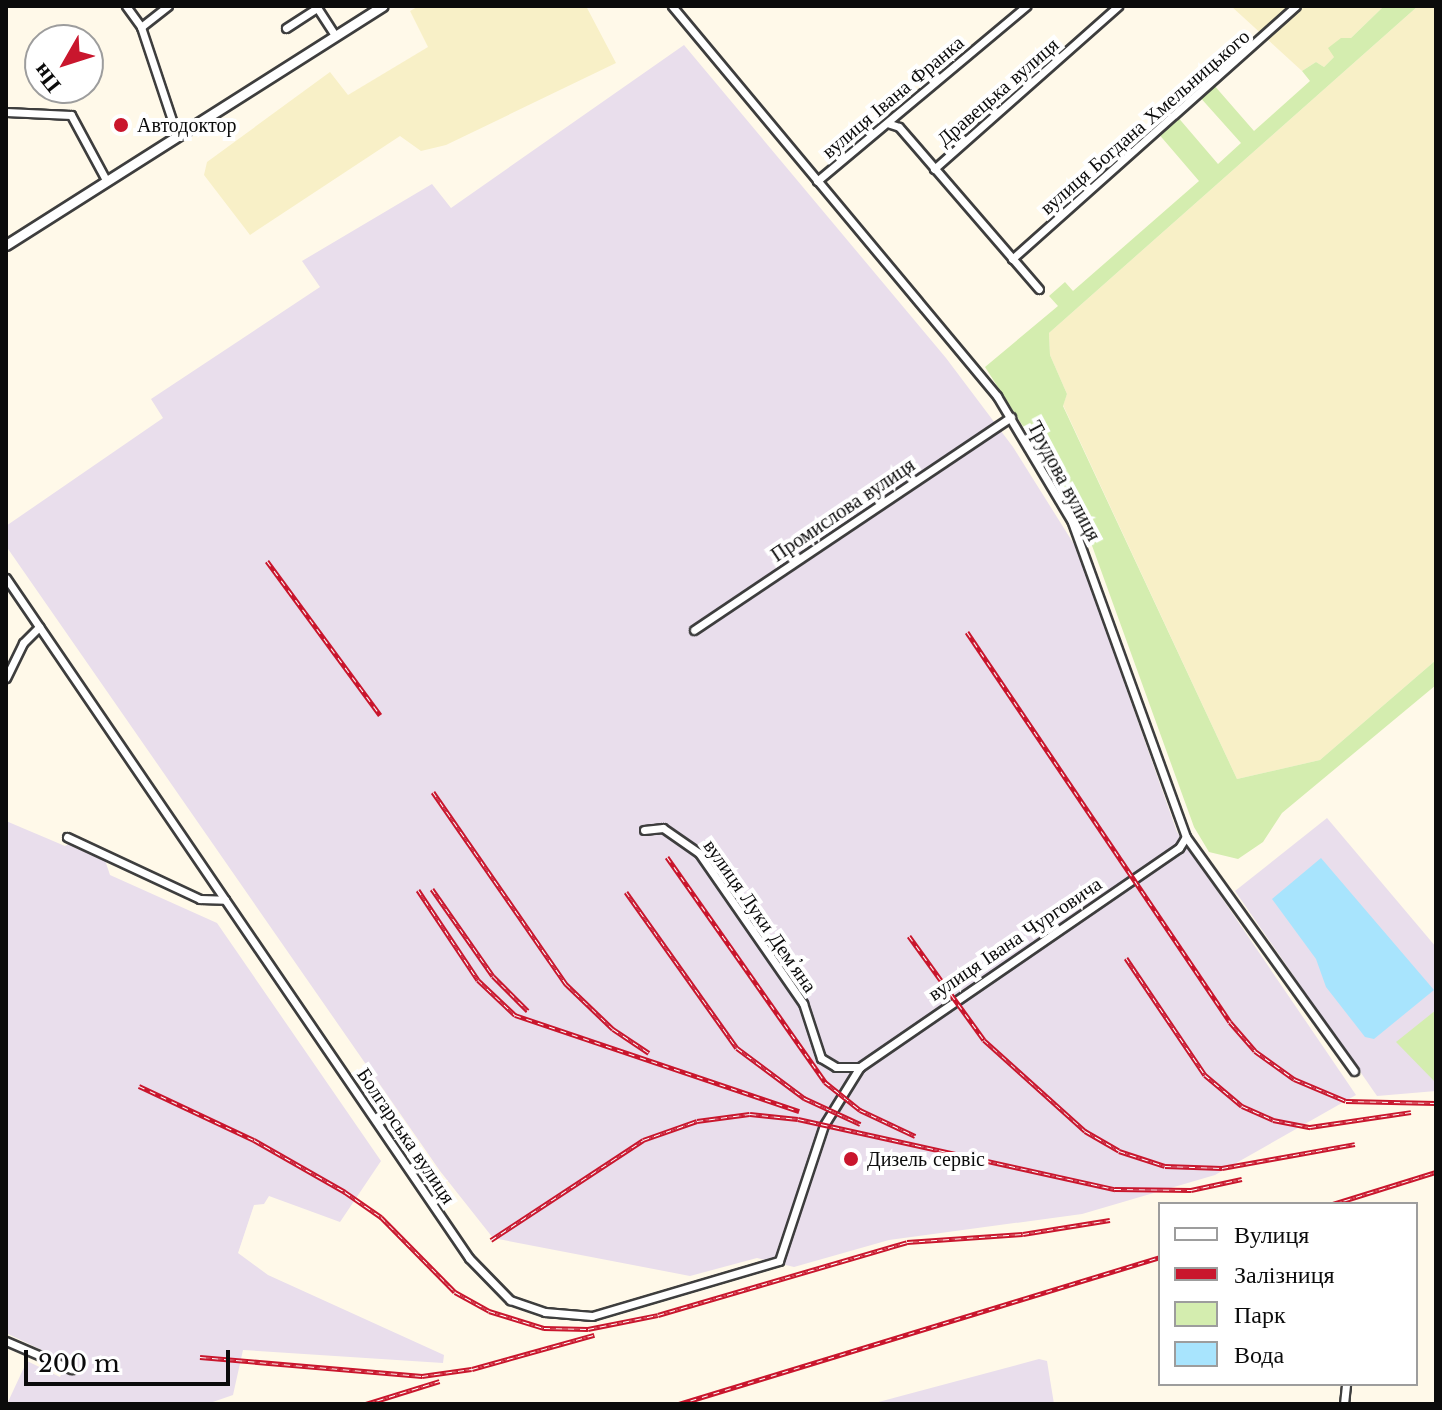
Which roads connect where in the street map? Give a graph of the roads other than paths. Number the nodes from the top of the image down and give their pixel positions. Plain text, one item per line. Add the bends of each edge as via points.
1 (126, 6) edge
2 (168, 6) edge
3 (382, 6) edge
4 (672, 6) edge
5 (1026, 6) edge
6 (1118, 6) edge
7 (1296, 6) edge
8 (316, 7) edge
9 (141, 27) junction
10 (286, 28) dead end
11 (335, 35) junction
12 (6, 112) edge
13 (890, 124) junction
14 (177, 135) junction
15 (934, 169) junction
16 (106, 180) junction
17 (817, 181) junction
18 (8, 244) edge
19 (1012, 259) junction
20 (1039, 289) dead end
21 (1011, 417) junction
22 (6, 578) edge
23 (39, 627) junction
24 (694, 630) dead end
25 (6, 678) edge
26 (644, 830) dead end
27 (67, 837) dead end
28 (1186, 837) junction
29 (225, 900) junction
30 (860, 1067) junction
31 (1354, 1071) dead end
32 (6, 1341) edge
33 (71, 1369) dead end

1 - 9 street
2 - 9 street
3 - 11 street
4 - 17 street, Трудова вулиця
5 - 13 street, вулиця Івана Франка
6 - 15 street, Дравецька вулиця
7 - 19 street, вулиця Богдана Хмельницького
8 - 10 street
8 - 11 street
9 - 14 street
11 - 14 street
12 - 16 street via 71,115
13 - 15 street via 899,127
13 - 17 street, вулиця Івана Франка
14 - 16 street
15 - 19 street
16 - 18 street
17 - 21 street, Трудова вулиця
19 - 20 street
21 - 24 street, Промислова вулиця
21 - 28 street, Трудова вулиця via 1072,522
22 - 23 street, Болгарська вулиця
23 - 25 street via 23,643
23 - 29 street, Болгарська вулиця
26 - 30 street, вулиця Луки Демʼяна via 663,828 699,853 803,1003 821,1058 836,1067
27 - 29 street via 200,899
28 - 30 street, вулиця Івана Чурговича via 1179,848
28 - 31 street, Трудова вулиця
29 - 30 street, Болгарська вулиця via 469,1258 510,1300 545,1312 592,1316 779,1261 824,1125
32 - 33 street

